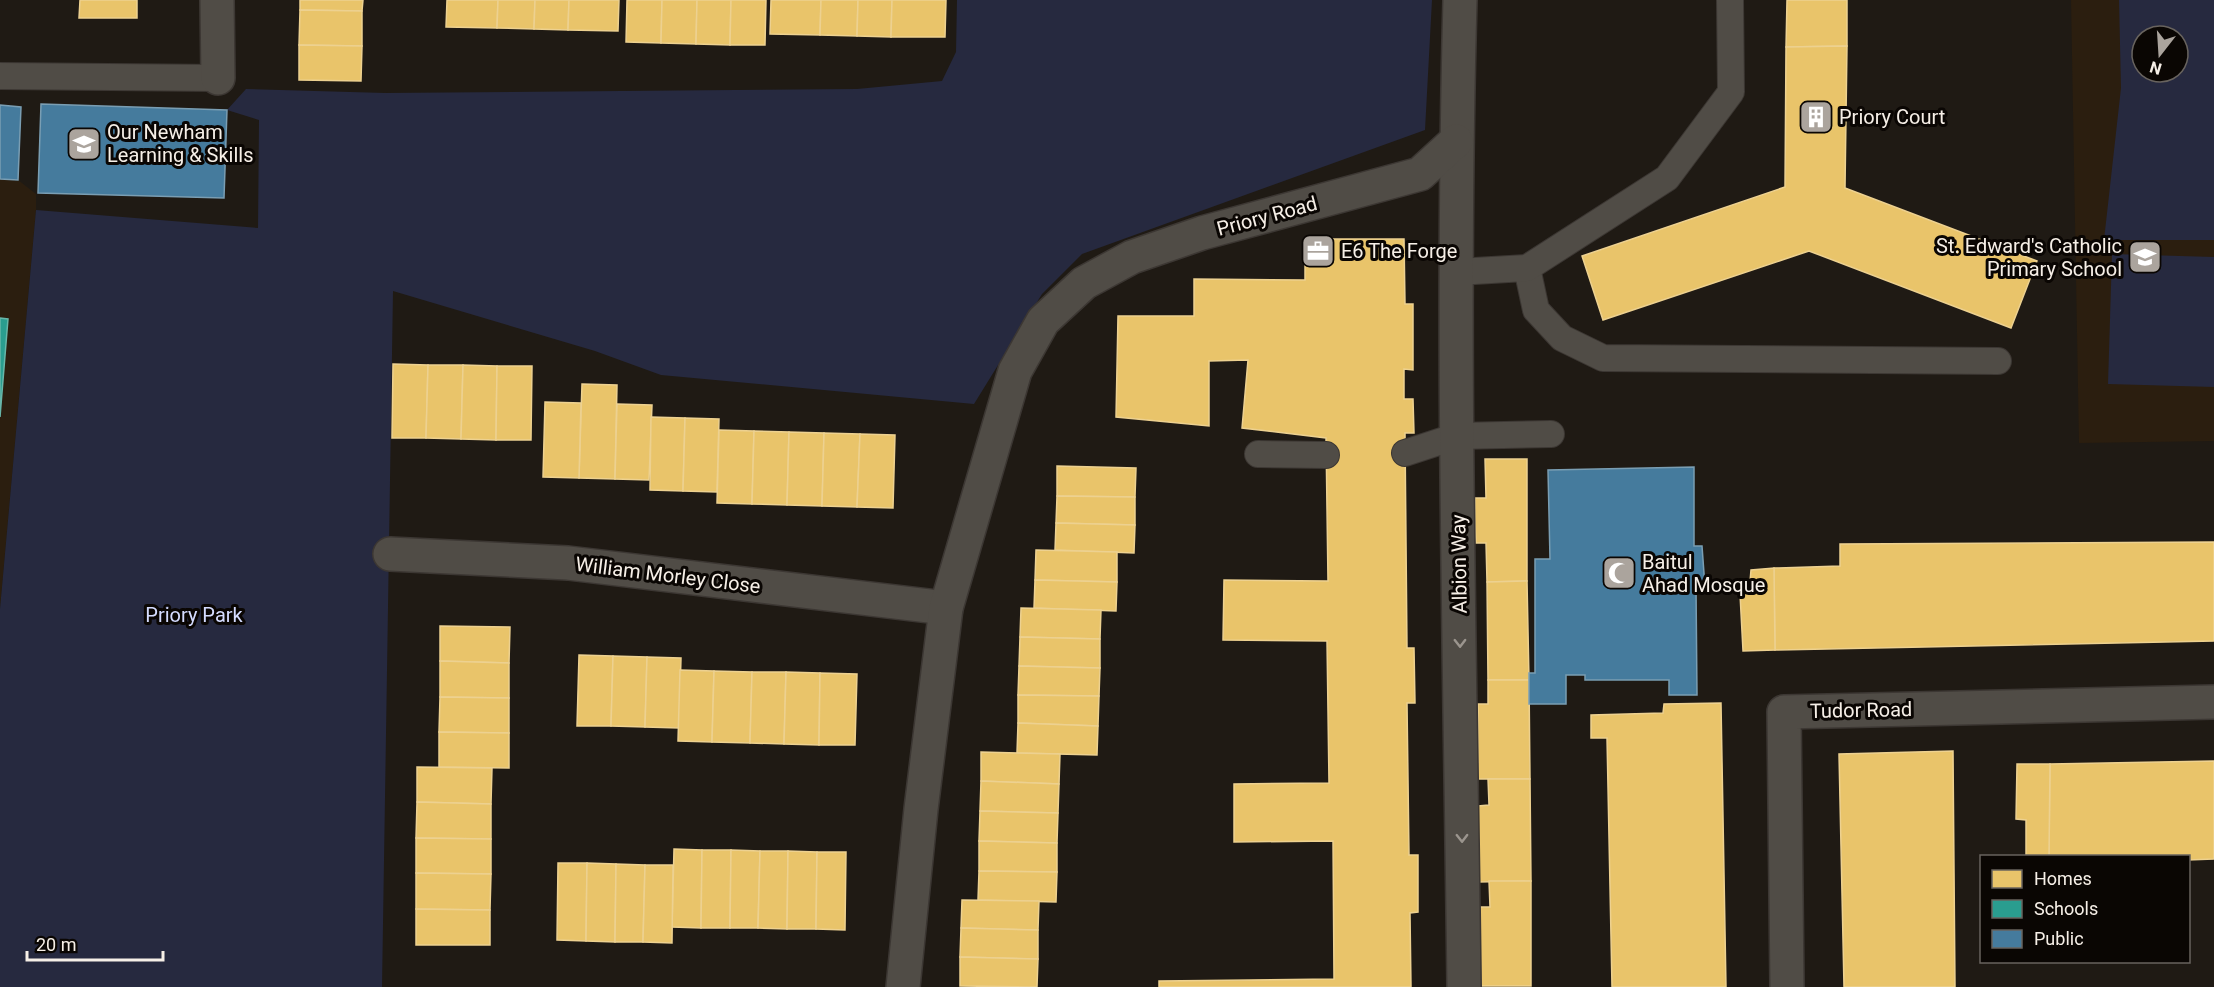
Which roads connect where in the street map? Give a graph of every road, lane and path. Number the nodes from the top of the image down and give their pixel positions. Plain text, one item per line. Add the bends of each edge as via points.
1 (217, 0) edge
2 (1460, 0) edge
3 (1730, 0) edge
4 (0, 76) edge
5 (218, 78) joint
6 (1456, 141) junction
7 (1527, 268) junction
8 (1456, 272) junction
9 (1998, 361) dead end
10 (1551, 434) dead end
11 (1457, 447) junction
12 (1405, 453) dead end
13 (1258, 454) dead end
14 (1326, 455) dead end
15 (390, 554) dead end
16 (946, 608) junction
17 (2214, 702) edge
18 (903, 987) edge
19 (1464, 987) edge
20 (1787, 987) edge

1 - 5 street
2 - 6 street
3 - 7 lane via 1731,92 1667,178
4 - 5 lane
6 - 8 street, Albion Way
6 - 16 street, Priory Road via 1420,174 1202,233 1132,257 1084,283 1043,321 1015,371
7 - 8 lane
7 - 9 lane via 1536,310 1562,338 1603,358
8 - 11 street, Albion Way
10 - 11 lane
11 - 12 lane
11 -> 19 street, Albion Way
13 - 14 lane
15 - 16 street, William Morley Close via 568,563
16 - 18 street
17 - 20 street, Tudor Road via 1784,712

